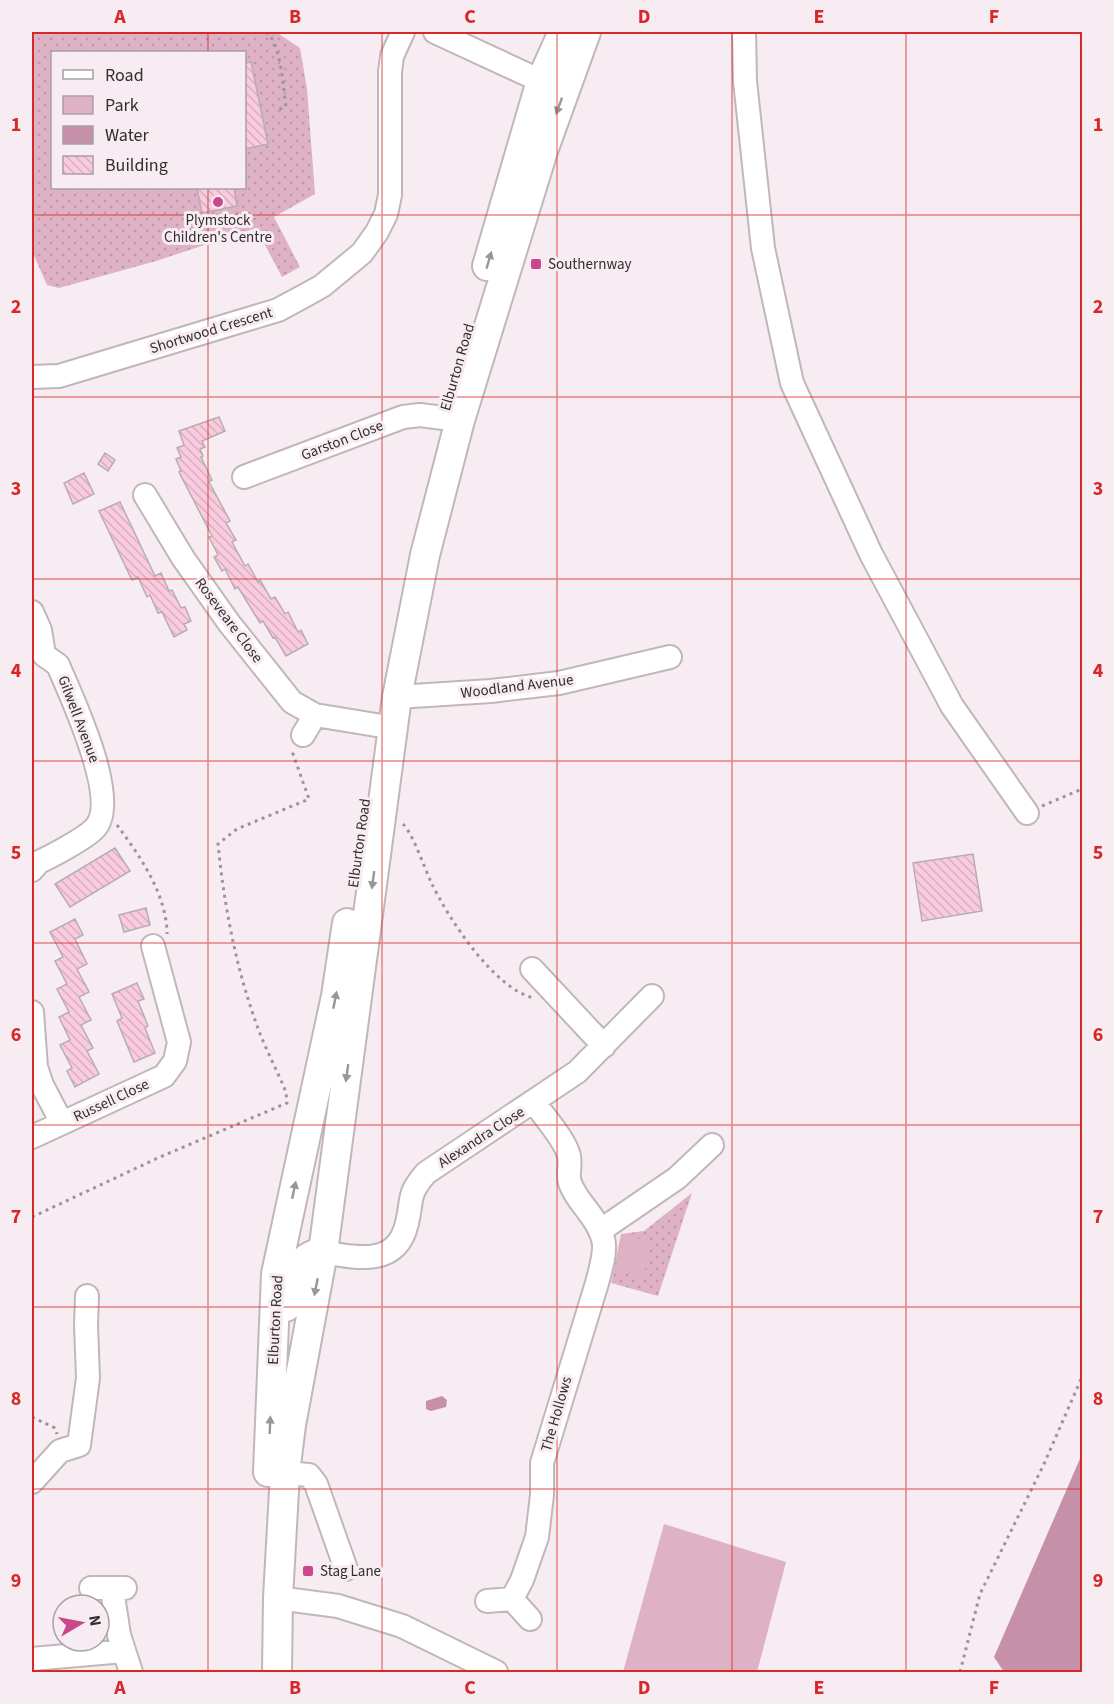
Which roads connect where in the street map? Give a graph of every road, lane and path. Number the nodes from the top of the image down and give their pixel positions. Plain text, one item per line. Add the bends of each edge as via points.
1 (266, 32) edge
2 (403, 32) edge
3 (435, 32) edge
4 (744, 32) edge
5 (576, 38) edge
6 (541, 81) junction
7 (278, 110) dead end
8 (32, 377) edge
9 (442, 418) junction
10 (244, 477) dead end
11 (158, 503) dead end
12 (32, 612) edge
13 (38, 656) edge
14 (670, 657) dead end
15 (397, 697) junction
16 (315, 715) junction
17 (376, 725) junction
18 (303, 735) joint
19 (1083, 789) edge
20 (102, 812) junction
21 (1027, 813) joint
22 (381, 814) junction
23 (32, 870) edge
24 (152, 946) joint
25 (532, 969) dead end
26 (556, 995) junction
27 (652, 996) dead end
28 (32, 1012) edge
29 (604, 1046) junction
30 (534, 1102) junction
31 (62, 1123) junction
32 (32, 1137) edge
33 (712, 1145) dead end
34 (335, 1162) junction
35 (32, 1217) edge
36 (286, 1225) junction
37 (601, 1230) junction
38 (323, 1252) junction
39 (87, 1296) dead end
40 (273, 1353) junction
41 (1083, 1377) edge
42 (32, 1417) edge
43 (69, 1448) junction
44 (285, 1473) junction
45 (32, 1482) edge
46 (346, 1569) dead end
47 (110, 1588) dead end
48 (278, 1598) junction
49 (512, 1599) junction
50 (487, 1601) dead end
51 (530, 1619) dead end
52 (126, 1656) edge
53 (32, 1659) edge
54 (262, 1672) edge
55 (277, 1672) edge
56 (496, 1672) edge
57 (960, 1672) edge

1 - 7 path via 277,51 286,106
2 - 8 street, Shortwood Crescent via 391,64 390,195 386,214 362,253 322,285 278,310 59,376
3 - 6 street
4 - 21 street via 745,81 763,248 792,383 871,554 947,696
5 - 6 main road, Elburton Road
5 -> 15 main road, Elburton Road via 460,420 425,555
9 -> 6 main road, Elburton Road
9 - 10 street, Garston Close via 404,417
9 - 17 main road, Elburton Road via 410,552
11 - 16 street, Roseveare Close via 183,558 274,681 292,702
12 - 13 street, Gilwell Avenue via 40,630
13 - 20 street, Gilwell Avenue via 58,665 97,762
14 - 15 street, Woodland Avenue via 559,683
15 - 22 main road, Elburton Road
16 - 17 street, Roseveare Close
16 - 18 street
36 -> 17 main road, Elburton Road via 336,996
18 - 35 path via 293,754 309,799 237,829 218,844 238,965 287,1103
19 - 21 path
20 - 23 street via 96,828
20 - 24 path via 130,843 159,892 168,933
22 - 26 path via 405,825 440,900 473,950 506,985 532,999
22 -> 34 main road, Elburton Road
24 - 31 street, Russell Close via 180,1042 175,1061 164,1076
25 - 26 street
26 - 29 street
27 - 29 street, Alexandra Close
28 - 31 street via 36,1067
29 - 30 street, Alexandra Close via 577,1072
30 - 37 street via 569,1156 572,1188
30 - 38 street, Alexandra Close via 426,1173 410,1199 403,1238 386,1253 351,1257
31 - 32 street, Russell Close
33 - 37 street via 677,1178
34 - 36 main road via 322,1222 309,1230
34 - 38 main road, Elburton Road
36 - 40 main road, Elburton Road via 276,1274
37 - 49 street, The Hollows via 603,1263 542,1463 543,1495 537,1537
38 - 40 main road via 298,1265
38 -> 44 main road, Elburton Road
39 - 43 street via 88,1378
54 -> 40 main road, Elburton Road
41 - 57 path via 980,1594
42 - 43 path via 56,1428
43 - 45 street
44 - 46 street via 309,1475 316,1484
44 - 48 main road, Elburton Road
47 - 52 street
48 - 55 main road, Elburton Road
48 - 56 street via 338,1606 402,1626
49 - 50 street
49 - 51 street
52 - 53 street

